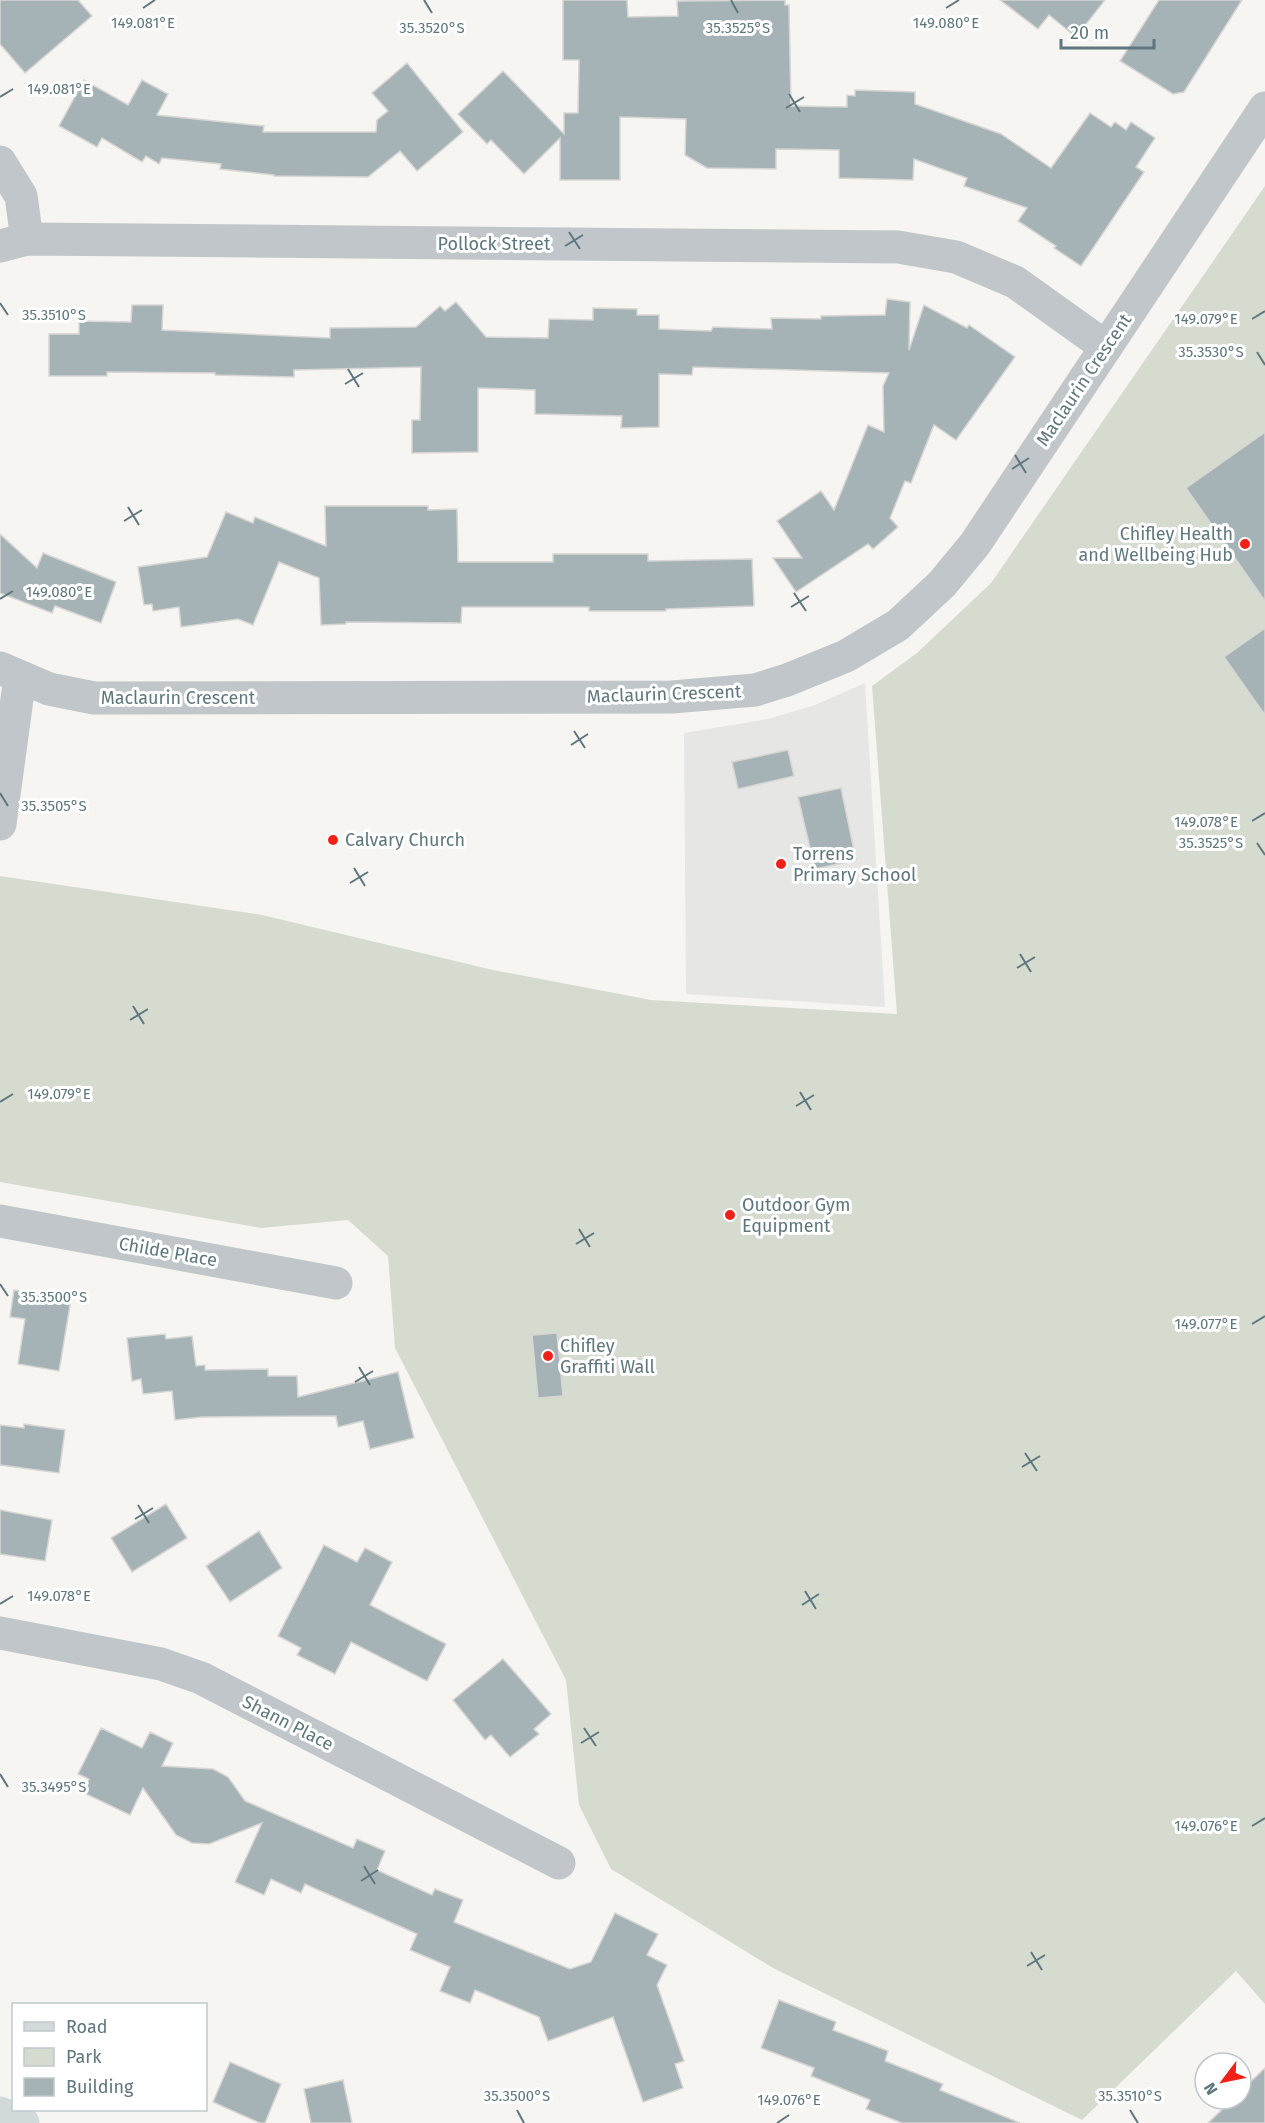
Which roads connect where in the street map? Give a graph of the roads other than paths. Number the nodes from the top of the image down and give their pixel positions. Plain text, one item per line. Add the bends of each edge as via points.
1 (1265, 108) edge
2 (0, 162) edge
3 (13, 243) edge
4 (1106, 347) junction
5 (10, 672) edge
6 (0, 824) edge
7 (0, 1221) edge
8 (336, 1283) dead end
9 (0, 1633) edge
10 (559, 1863) dead end
11 (0, 2114) edge
12 (23, 2123) edge

1 - 4 street, Maclaurin Crescent
2 - 3 street via 21,195
3 - 4 street, Pollock Street via 898,246 956,257 1014,282
4 - 5 street, Maclaurin Crescent via 975,544 942,584 898,625 846,656 755,690 672,696 94,698 49,689
5 - 6 street
7 - 8 street, Childe Place
9 - 10 street, Shann Place via 161,1664 201,1678
11 - 12 street

